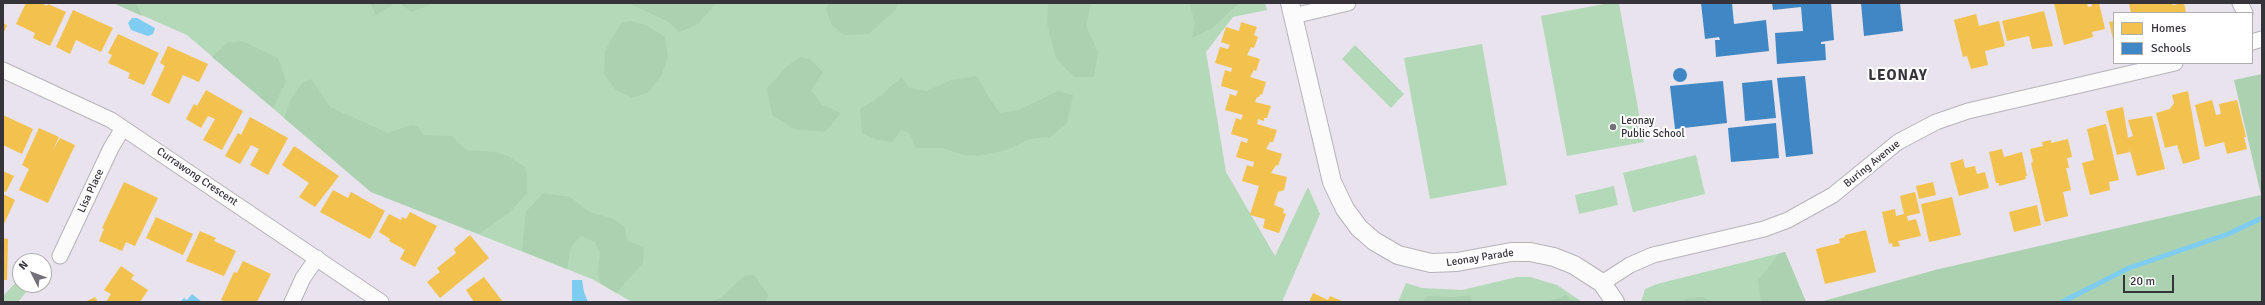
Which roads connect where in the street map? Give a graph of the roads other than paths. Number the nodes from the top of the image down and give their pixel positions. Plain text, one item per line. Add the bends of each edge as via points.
1 (1348, 3) edge
2 (2240, 3) edge
3 (1292, 9) edge
4 (2244, 12) edge
5 (2171, 64) edge
6 (3, 70) edge
7 (123, 128) junction
8 (60, 256) dead end
9 (317, 258) junction
10 (1602, 283) junction
11 (292, 302) edge
12 (381, 302) edge
13 (1615, 302) edge

1 - 3 street
2 - 4 street
3 - 10 street, Leonay Parade via 1332,182 1344,209 1365,234 1398,255 1420,262 1445,264 1511,252 1530,252 1563,260
5 - 10 street, Buring Avenue via 1950,117 1922,128 1898,142 1833,195 1788,220 1653,255 1630,265
6 - 7 street, Currawong Crescent via 100,114
7 - 8 street, Lisa Place
7 - 9 street, Currawong Crescent
9 - 11 street via 303,278
9 - 12 street, Currawong Crescent
10 - 13 street, Leonay Parade

